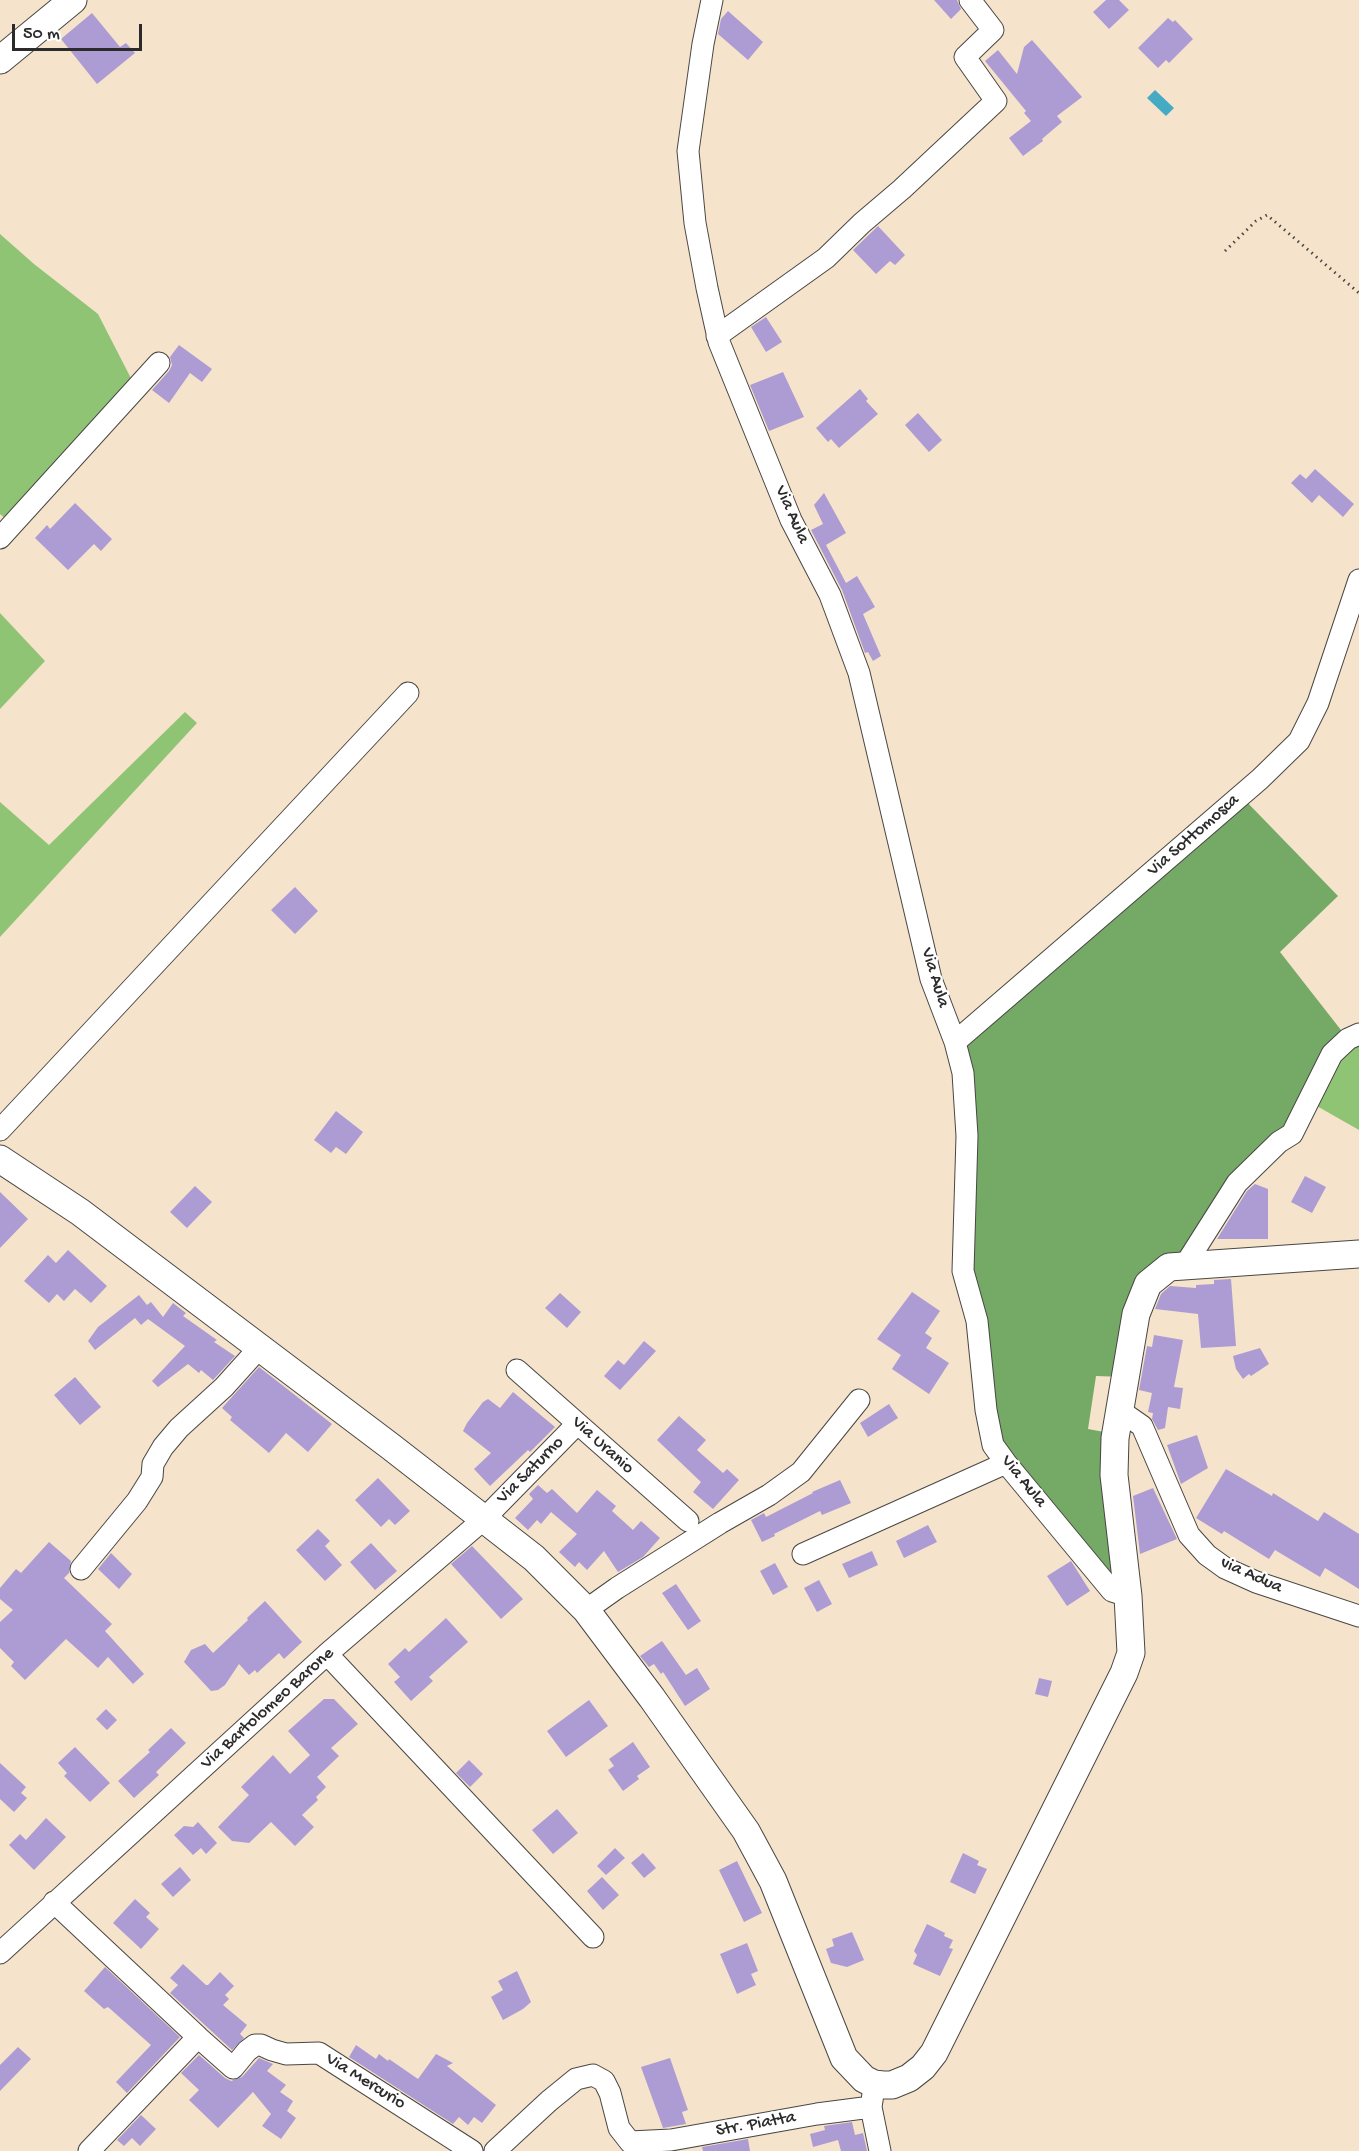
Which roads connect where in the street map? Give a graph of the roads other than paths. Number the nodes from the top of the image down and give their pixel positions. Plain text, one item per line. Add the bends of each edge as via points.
1 (73, 0) edge
2 (712, 0) edge
3 (970, 0) edge
4 (0, 60) edge
5 (717, 336) junction
6 (159, 363) dead end
7 (0, 538) edge
8 (1359, 580) edge
9 (408, 693) dead end
10 (1359, 1034) edge
11 (955, 1042) junction
12 (0, 1130) edge
13 (0, 1159) edge
14 (1359, 1254) edge
15 (1185, 1265) junction
16 (260, 1347) junction
17 (517, 1370) dead end
18 (859, 1400) dead end
19 (1119, 1410) junction
20 (577, 1424) junction
21 (1006, 1463) junction
22 (484, 1519) junction
23 (688, 1521) dead end
24 (803, 1554) dead end
25 (81, 1569) dead end
26 (1128, 1596) junction
27 (586, 1610) junction
28 (1359, 1616) edge
29 (327, 1654) junction
30 (54, 1902) junction
31 (593, 1937) dead end
32 (0, 1953) edge
33 (198, 2037) junction
34 (872, 2096) junction
35 (89, 2151) edge
36 (472, 2151) edge
37 (495, 2151) edge
38 (880, 2151) edge

1 - 4 main road
2 - 5 street, Via Aula via 688,151 695,223
3 - 5 street via 993,30 965,57 996,101 826,258
5 - 11 street, Via Aula via 791,520 830,595 859,673 931,978
6 - 7 street
8 - 11 street, Via Sottomosca via 1318,703 1299,741 1241,796
9 - 12 street
10 - 15 street via 1332,1054 1292,1134 1237,1183
11 - 21 street, Via Aula via 963,1073 967,1136 963,1271 976,1321 993,1445
13 - 16 main road via 80,1212
14 - 15 main road
15 - 19 main road via 1169,1267 1148,1284 1136,1314
16 - 22 main road
16 - 25 street via 163,1447 153,1464 152,1477 137,1501
17 - 20 street, Via Uranio
18 - 27 street via 801,1472
19 - 26 main road via 1114,1475
19 - 28 street, via Adua via 1142,1426 1190,1535 1207,1555 1256,1582
20 - 22 street, Via Saturno
20 - 23 street, Via Uranio
21 - 24 street
21 - 26 street, Via Aula via 1112,1591
22 - 27 main road via 534,1558
22 - 29 street, Via Bartolomeo Barone
26 - 34 main road via 1131,1653 1124,1673 934,2053 909,2078
27 - 34 main road via 746,1831 773,1881 844,2058 864,2079
29 - 30 street, Via Bartolomeo Barone
29 - 31 street
30 - 32 street, Via Bartolomeo Barone
30 - 33 street, Via Mercurio
33 - 35 street
33 - 36 street, Via Mercurio via 233,2068 255,2045 286,2054 320,2053
34 - 37 street, Str. Piatta via 817,2114 671,2140 630,2142 619,2128 610,2093 603,2081 593,2075 576,2079
34 - 38 street

